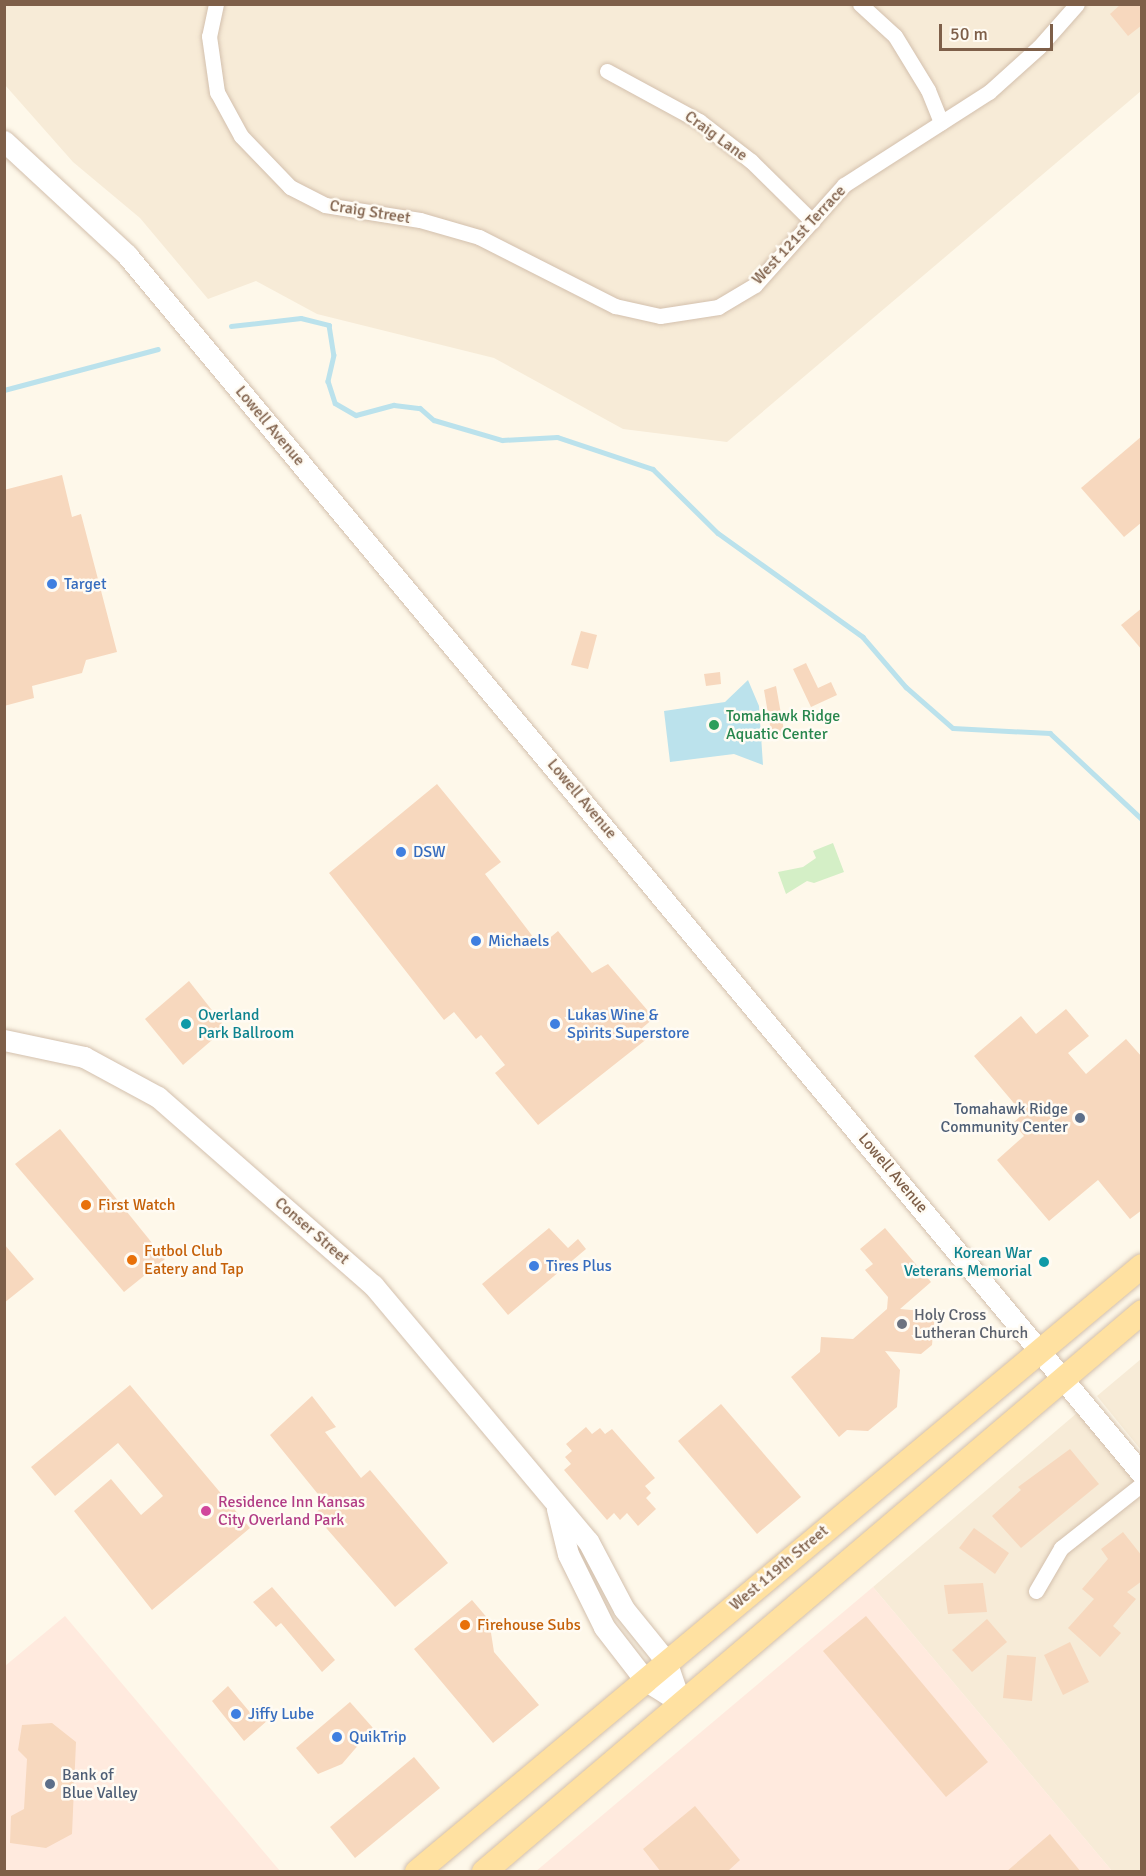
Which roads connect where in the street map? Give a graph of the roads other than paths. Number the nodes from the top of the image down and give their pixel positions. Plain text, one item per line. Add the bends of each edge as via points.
1 (216, 4) edge
2 (860, 4) edge
3 (1077, 4) edge
4 (607, 71) dead end
5 (941, 122) junction
6 (4, 141) edge
7 (812, 221) junction
8 (448, 228) joint
9 (4, 1040) edge
10 (1142, 1266) edge
11 (1142, 1312) edge
12 (1041, 1351) junction
13 (1064, 1378) junction
14 (1142, 1474) edge
15 (1142, 1484) edge
16 (557, 1507) junction
17 (1036, 1591) dead end
18 (666, 1661) junction
19 (645, 1680) junction
20 (680, 1702) junction
21 (417, 1872) edge
22 (484, 1872) edge

1 - 8 street, Craig Street via 209,36 217,92 241,136 275,176 325,205
2 - 5 street via 894,36 928,90
3 - 5 street, West 121st Terrace via 989,92
4 - 7 street, Craig Lane via 714,132
5 - 7 street, West 121st Terrace via 860,172
6 - 12 street, Lowell Avenue via 127,255
7 - 8 street, West 121st Terrace via 755,285 718,307 660,316 615,306 505,249
9 - 16 street, Conser Street via 52,1048 107,1066 183,1116 373,1285
10 - 12 main road, West 119th Street
11 - 13 main road
12 - 13 street, Lowell Avenue
12 - 18 main road, West 119th Street
13 - 14 street, Lowell Avenue
13 - 20 main road
15 - 17 street via 1061,1548
16 - 18 street, Conser Street via 588,1541 624,1609
16 - 19 street, Conser Street via 568,1554 594,1608
18 - 19 main road, West 119th Street
18 - 20 street, Conser Street
19 - 20 street, Conser Street
19 - 21 main road, West 119th Street
20 - 22 main road

